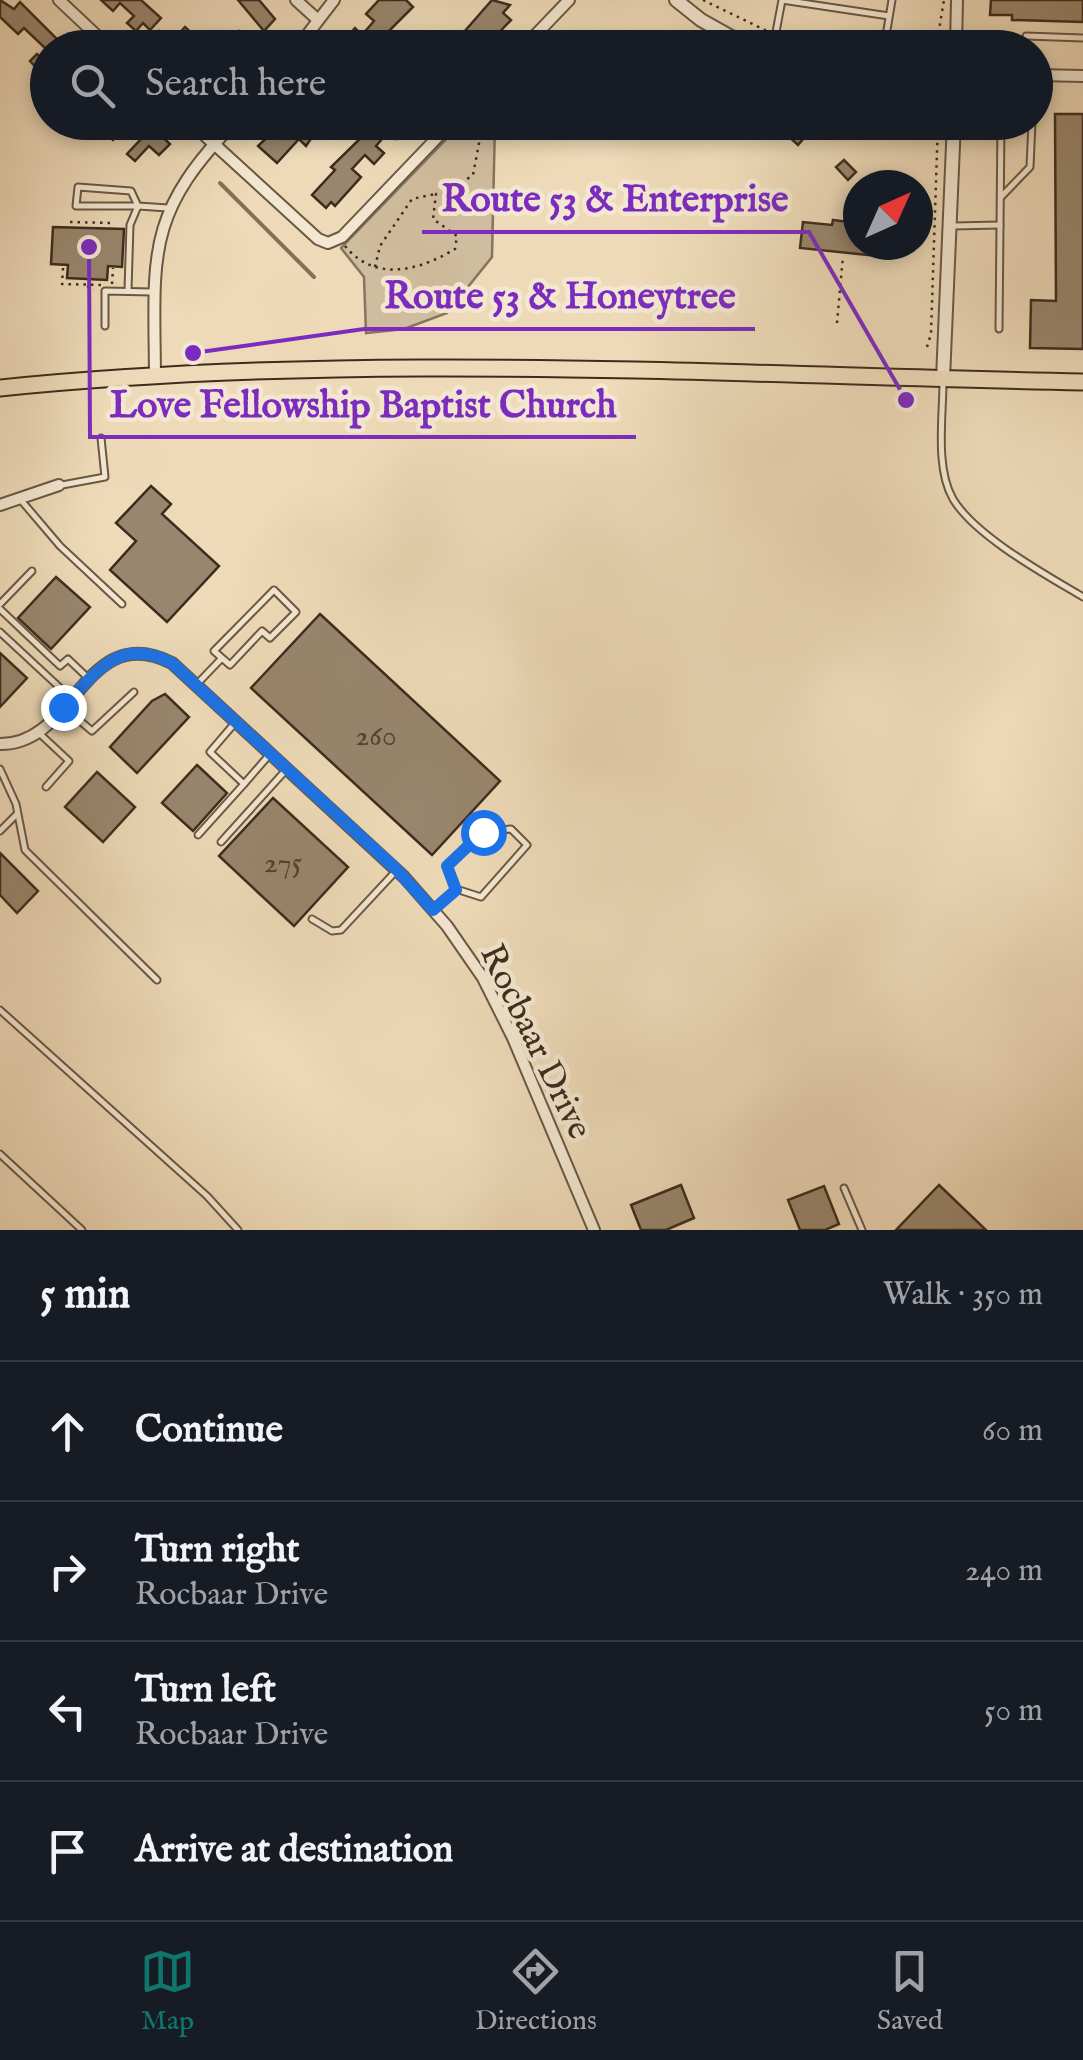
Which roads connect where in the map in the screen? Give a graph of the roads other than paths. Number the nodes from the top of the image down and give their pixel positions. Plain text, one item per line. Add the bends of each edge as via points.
1 (59, 0) edge
2 (296, 0) edge
3 (334, 0) edge
4 (569, 0) edge
5 (676, 0) edge
6 (892, 0) edge
7 (957, 0) edge
8 (890, 16) junction
9 (318, 20) junction
10 (91, 30) edge
11 (310, 30) edge
12 (541, 30) edge
13 (719, 30) edge
14 (776, 30) edge
15 (887, 30) edge
16 (956, 30) edge
17 (1053, 37) edge
18 (1083, 38) edge
19 (1053, 75) edge
20 (1083, 76) edge
21 (210, 140) edge
22 (218, 140) edge
23 (435, 140) edge
24 (953, 140) edge
25 (1002, 140) edge
26 (1031, 140) edge
27 (214, 144) junction
28 (1001, 197) junction
29 (138, 206) junction
30 (168, 208) junction
31 (1000, 225) junction
32 (950, 226) junction
33 (128, 290) junction
34 (154, 292) junction
35 (104, 326) dead end
36 (999, 329) dead end
37 (155, 375) junction
38 (944, 380) junction
39 (1083, 382) edge
40 (0, 388) edge
41 (102, 438) dead end
42 (59, 485) joint
43 (19, 498) junction
44 (0, 505) edge
45 (32, 571) dead end
46 (1083, 598) edge
47 (122, 604) dead end
48 (0, 607) edge
49 (0, 632) edge
50 (222, 658) junction
51 (90, 680) junction
52 (196, 685) junction
53 (134, 692) dead end
54 (68, 703) junction
55 (236, 722) junction
56 (39, 733) junction
57 (0, 744) edge
58 (270, 754) junction
59 (0, 769) edge
60 (287, 769) junction
61 (244, 784) junction
62 (46, 787) dead end
63 (18, 814) junction
64 (0, 831) edge
65 (198, 835) dead end
66 (221, 842) dead end
67 (397, 870) junction
68 (456, 890) junction
69 (433, 910) junction
70 (312, 919) dead end
71 (157, 980) dead end
72 (0, 1010) edge
73 (0, 1154) edge
74 (844, 1188) dead end
75 (82, 1230) edge
76 (238, 1230) edge
77 (594, 1230) edge
78 (862, 1230) edge

1 - 10 street
2 - 9 street
3 - 9 street
4 - 12 street
5 - 13 street
6 - 8 lane
7 - 16 street
8 - 14 lane via 782,0
8 - 15 lane
9 - 11 street
17 - 18 lane
19 - 20 street
21 - 27 street
22 - 27 street
23 - 27 street via 342,237 328,243
24 - 32 street
25 - 28 lane
26 - 28 lane via 1030,167
27 - 30 street
28 - 31 lane
29 - 29 lane via 131,191 78,188 76,206
29 - 30 lane
29 - 33 lane via 130,225
30 - 34 street
31 - 32 lane
31 - 36 lane
32 - 38 street
33 - 34 lane
33 - 35 lane via 105,291
34 - 37 street
37 - 38 main road via 392,367
37 - 40 main road
38 - 39 main road
38 - 46 lane via 943,458 952,498 986,532
41 - 42 lane via 105,477
42 - 43 street
43 - 44 street
43 - 47 lane
45 - 48 lane
48 - 51 lane via 60,666 68,659
49 - 54 lane
50 - 50 lane via 214,651 274,590 296,612 270,638 262,631 230,665
50 - 52 lane
51 - 52 street, Rocbaar Drive via 125,652 151,652
51 - 54 street, Rocbaar Drive
52 - 55 street, Rocbaar Drive
53 - 54 lane via 92,730
54 - 56 street, Rocbaar Drive
55 - 58 street, Rocbaar Drive
55 - 61 lane via 210,752
56 - 57 street via 19,744
56 - 62 lane via 69,761
58 - 60 street, Rocbaar Drive
58 - 61 lane
59 - 63 lane
60 - 66 lane
60 - 67 street, Rocbaar Drive
61 - 65 lane
63 - 64 lane
63 - 71 lane via 25,850
67 - 69 street, Rocbaar Drive
67 - 70 lane via 341,930 332,932
68 - 68 lane via 481,897 527,845 512,828 483,832 447,866
68 - 69 lane
69 - 77 street, Rocbaar Drive via 483,978
72 - 76 lane
73 - 75 lane
74 - 78 lane

